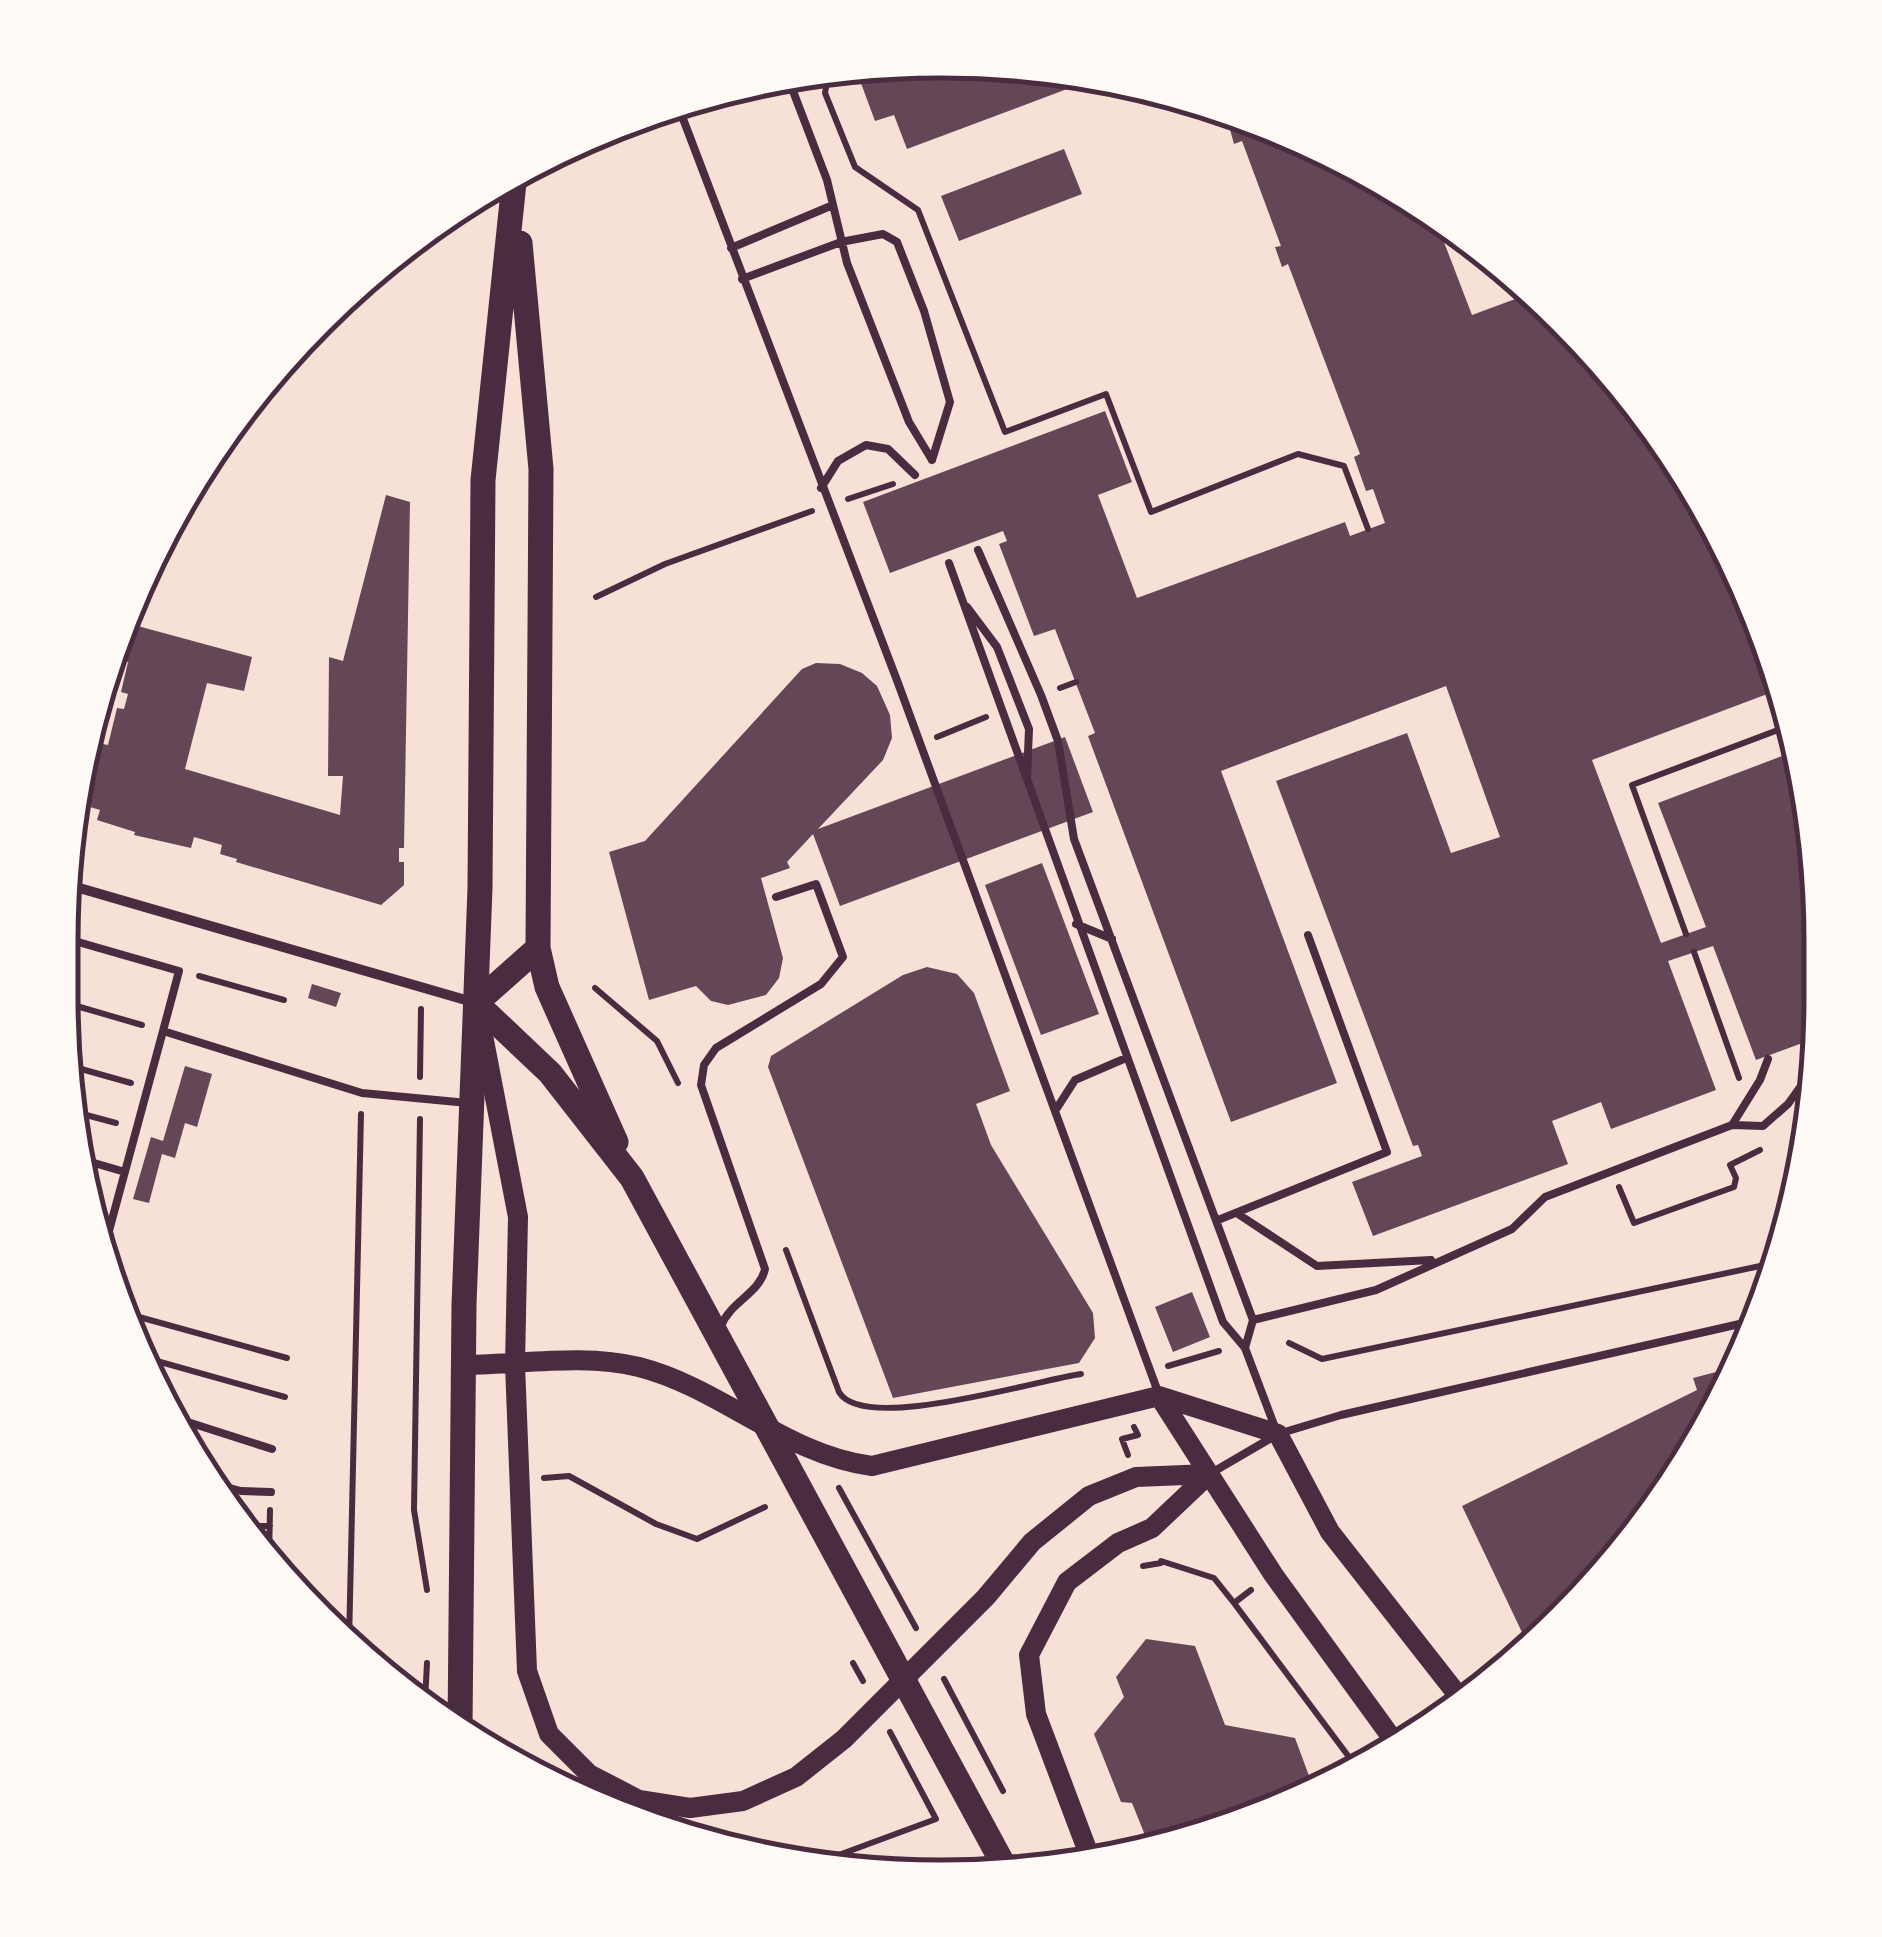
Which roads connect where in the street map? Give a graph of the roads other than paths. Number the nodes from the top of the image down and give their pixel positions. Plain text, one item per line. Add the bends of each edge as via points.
1 (793, 91) edge
2 (682, 117) edge
3 (516, 189) edge
4 (514, 191) edge
5 (833, 205) junction
6 (842, 242) junction
7 (731, 248) junction
8 (742, 278) junction
9 (915, 476) dead end
10 (821, 488) junction
11 (978, 550) dead end
12 (948, 563) dead end
13 (960, 598) junction
14 (1026, 782) junction
15 (79, 888) edge
16 (776, 896) dead end
17 (1076, 924) junction
18 (1308, 935) dead end
19 (1112, 939) junction
20 (78, 942) edge
21 (538, 948) junction
22 (476, 1002) junction
23 (163, 1031) junction
24 (1126, 1058) junction
25 (1768, 1059) dead end
26 (1799, 1088) edge
27 (472, 1103) junction
28 (1055, 1112) junction
29 (1732, 1126) junction
30 (94, 1163) edge
31 (125, 1172) junction
32 (632, 1178) junction
33 (1238, 1214) junction
34 (1218, 1220) junction
35 (110, 1228) edge
36 (1435, 1260) junction
37 (1253, 1320) junction
38 (1740, 1324) edge
39 (718, 1335) junction
40 (1246, 1348) junction
41 (462, 1365) junction
42 (515, 1365) junction
43 (1159, 1396) junction
44 (190, 1423) edge
45 (767, 1429) junction
46 (1278, 1434) junction
47 (272, 1449) dead end
48 (1209, 1474) junction
49 (230, 1486) edge
50 (270, 1492) dead end
51 (1454, 1690) edge
52 (459, 1713) edge
53 (1389, 1734) edge
54 (1086, 1847) edge
55 (1000, 1858) edge

1 - 5 lane
2 - 7 lane
3 - 21 main road via 541,469
4 - 22 main road via 483,480
5 - 6 lane
5 - 7 lane
6 - 6 lane via 909,422 932,460 950,402 897,242 883,234
6 - 8 lane
7 - 8 lane
8 - 10 lane
9 - 10 lane via 888,449 866,445 838,461
10 - 28 lane
11 - 19 lane via 1052,725 1074,839
12 - 13 lane
13 - 14 lane
13 - 14 lane via 997,646 1029,728
14 - 17 lane
15 - 22 street
16 - 39 lane via 816,884 843,957 822,984 716,1048 704,1064 701,1085 765,1269 760,1284 727,1311
17 - 19 lane
17 - 24 lane
18 - 33 lane via 1387,1152
19 - 34 lane
20 - 23 lane via 179,971
21 - 22 main road
21 - 32 main road via 547,988
22 - 27 main road
22 - 32 main road via 550,1074
22 - 42 main road via 518,1216
23 - 27 lane via 362,1093
23 - 31 lane
24 - 28 lane via 1074,1080
24 - 40 lane via 1222,1322
25 - 29 lane
26 - 29 lane via 1762,1126
27 - 41 main road
28 - 43 lane
29 - 36 lane via 1545,1197 1512,1229
30 - 31 lane
31 - 35 lane
32 - 39 main road
33 - 34 lane
33 - 36 lane via 1318,1266
34 - 37 lane
36 - 37 lane via 1376,1290
37 - 40 lane
38 - 46 lane
39 - 45 main road
40 - 46 lane
41 - 42 main road
41 - 52 main road
42 - 45 main road via 583,1360 637,1367
42 - 48 main road via 526,1672 549,1734 589,1774 638,1800 690,1808 743,1801 796,1778 882,1700 1032,1542 1090,1496 1136,1477
43 - 45 main road via 872,1466 844,1462
43 - 46 main road
43 - 48 main road
44 - 47 lane
45 - 55 main road
46 - 48 lane
46 - 51 main road via 1330,1532
48 - 53 main road
48 - 54 main road via 1152,1528 1118,1543 1067,1582 1029,1655 1036,1714
49 - 50 lane

